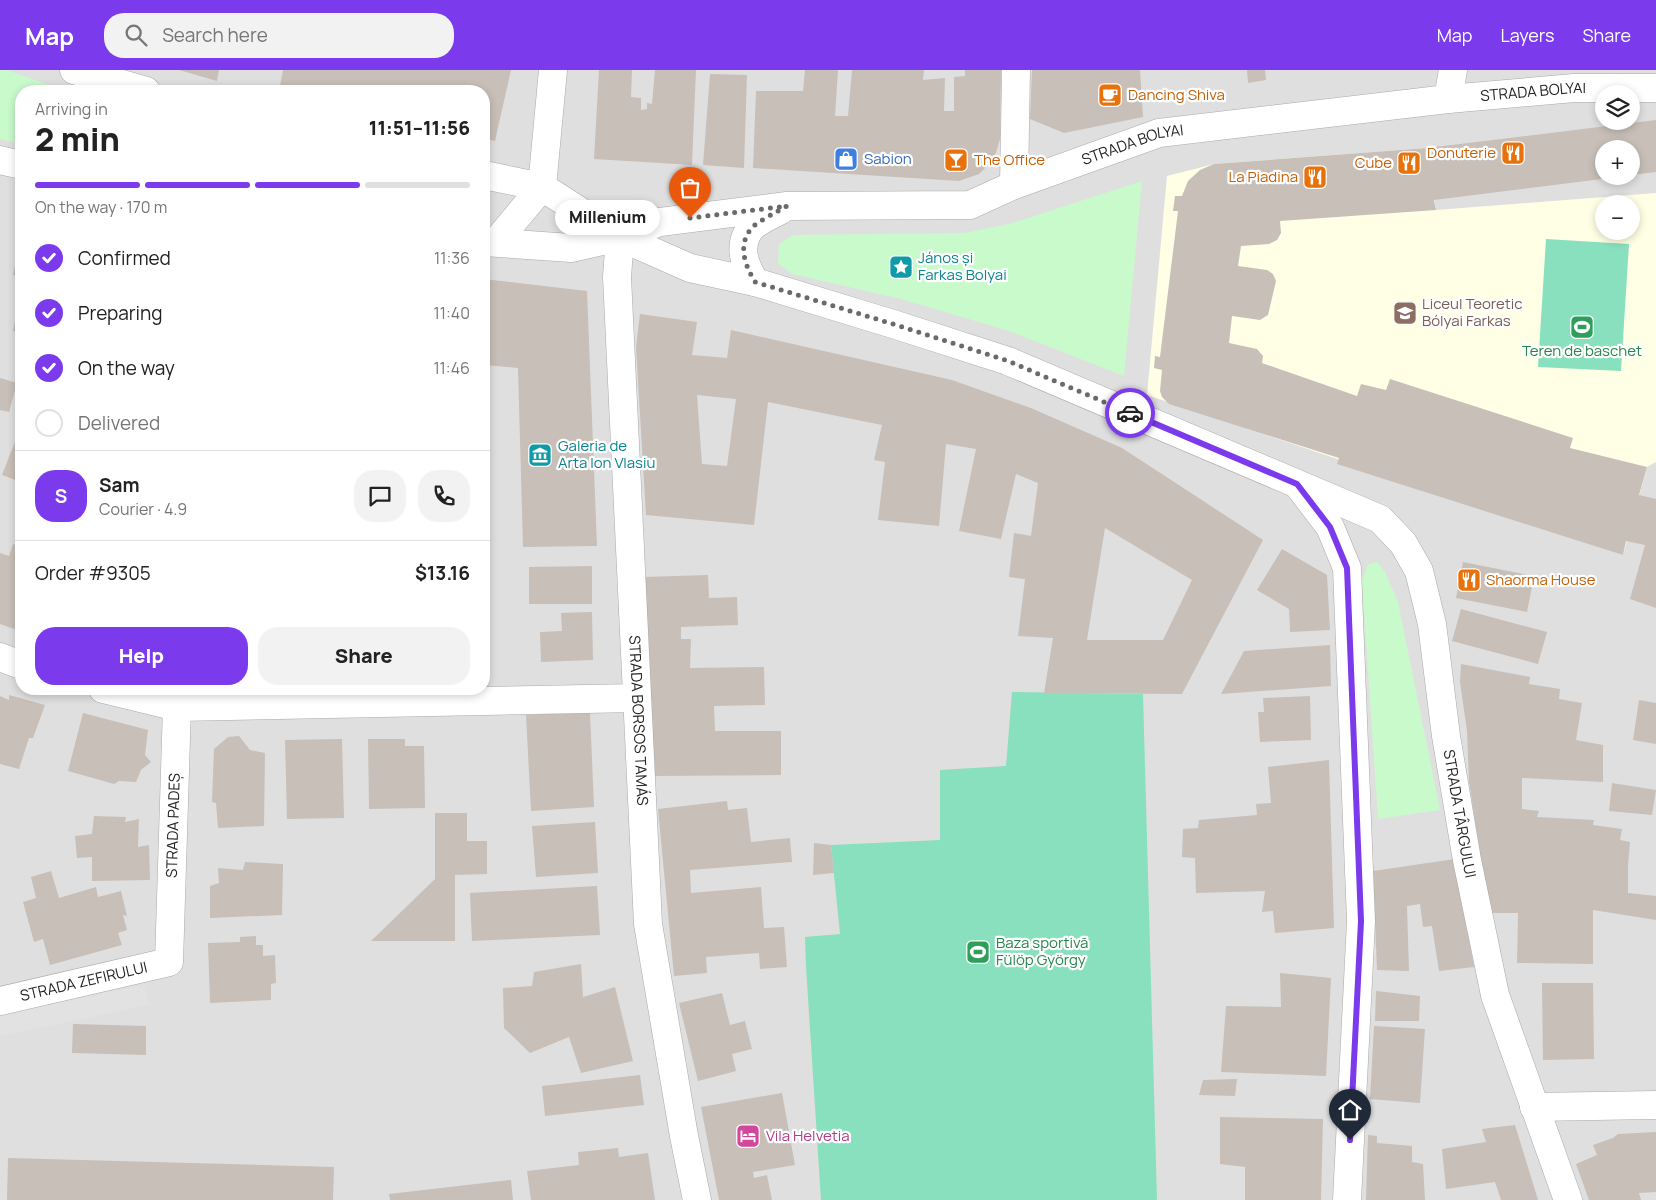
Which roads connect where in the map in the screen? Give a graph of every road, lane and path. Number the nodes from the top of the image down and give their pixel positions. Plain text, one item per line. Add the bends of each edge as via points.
1 (74, 70) edge
2 (553, 70) edge
3 (1016, 70) edge
4 (1453, 70) edge
5 (125, 85) edge
6 (1656, 88) edge
7 (1448, 99) junction
8 (0, 160) edge
9 (15, 164) edge
10 (490, 176) edge
11 (1014, 185) junction
12 (542, 187) junction
13 (787, 206) junction
14 (620, 237) junction
15 (490, 242) edge
16 (755, 282) junction
17 (1297, 484) junction
18 (0, 657) edge
19 (15, 663) edge
20 (153, 695) edge
21 (178, 698) edge
22 (637, 698) junction
23 (169, 962) joint
24 (0, 1001) edge
25 (1656, 1105) edge
26 (1534, 1107) junction
27 (698, 1200) edge
28 (1347, 1200) edge
29 (1568, 1200) edge

1 - 5 street
2 - 12 street
3 - 11 street
4 - 7 street
6 - 7 street, STRADA BOLYAI via 1574,88
7 - 11 street, STRADA BOLYAI via 1159,133
8 - 9 street
10 - 12 street
11 - 13 street, STRADA BOLYAI via 970,205
12 - 14 street
12 - 15 street
13 - 14 street, STRADA BOLYAI via 660,222
13 - 16 street via 750,228 743,247 745,265
14 - 15 street, STRADA BOLYAI via 571,248
14 - 16 street via 690,268
14 - 22 street, STRADA BORSOS TAMÁS via 616,277
16 - 17 street via 1008,361
17 - 26 street, STRADA TÂRGULUI via 1380,519 1403,543 1419,571 1432,624 1446,736 1467,860 1495,995
17 - 28 street via 1330,527 1347,568 1361,921
18 - 19 street
20 - 21 street
21 - 22 street
21 - 23 street, STRADA PADEȘ
22 - 27 street, STRADA BORSOS TAMÁS via 648,924
23 - 24 street, STRADA ZEFIRULUI
25 - 26 street
26 - 29 street, STRADA TÂRGULUI

